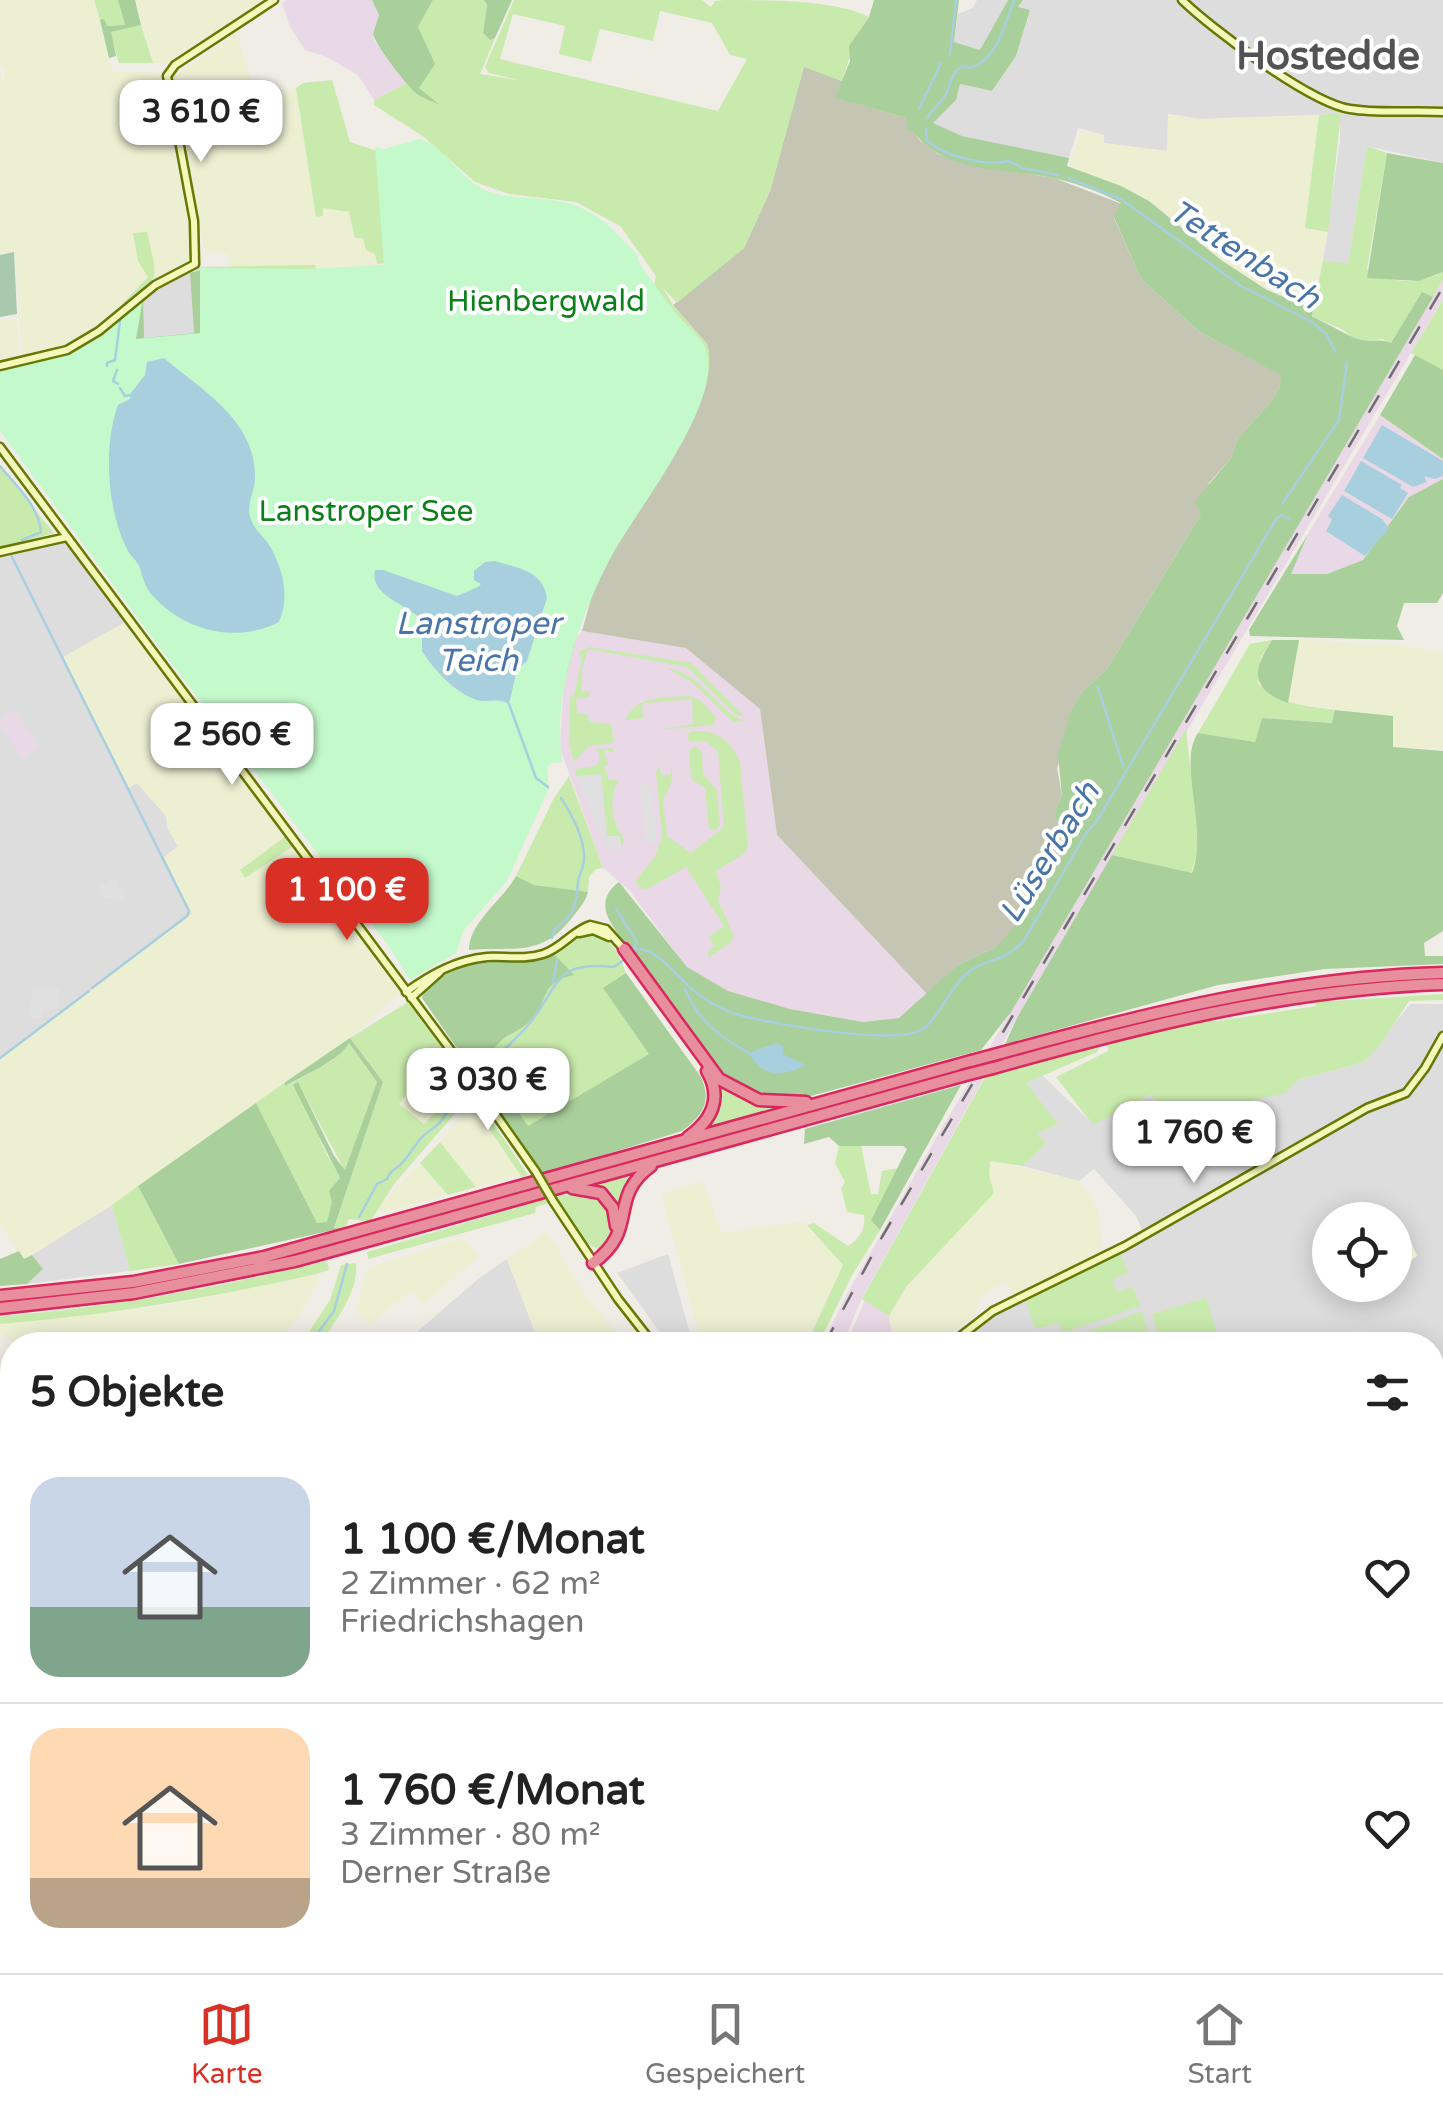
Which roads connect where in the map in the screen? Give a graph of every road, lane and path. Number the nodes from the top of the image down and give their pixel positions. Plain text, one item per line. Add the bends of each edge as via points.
1 (274, 0) edge
2 (1182, 0) edge
3 (1443, 112) edge
4 (0, 366) edge
5 (0, 447) edge
6 (67, 537) junction
7 (0, 552) edge
8 (623, 950) joint
9 (633, 966) junction
10 (1443, 973) edge
11 (1443, 984) edge
12 (409, 995) junction
13 (1443, 1036) edge
14 (861, 1092) junction
15 (679, 1143) junction
16 (660, 1160) junction
17 (554, 1195) junction
18 (591, 1260) junction
19 (0, 1296) edge
20 (0, 1308) edge
21 (644, 1332) edge
22 (966, 1332) edge

1 - 4 main road via 170,70 167,86 194,221 195,264 154,285 67,350
2 - 3 main road via 1221,34 1334,105
5 - 6 main road
6 - 7 main road
6 - 12 main road
8 - 9 highway
8 - 12 main road via 588,930 540,955 473,959 441,971
9 - 14 highway via 706,1065 737,1091 783,1103
9 - 15 highway via 715,1086 708,1120
10 - 14 highway, bridge via 1235,994
11 - 16 highway, bridge via 1336,991 1153,1024
12 - 17 main road, bridge
13 - 22 main road via 1402,1096 1367,1108 1125,1246 993,1311
14 - 15 highway
15 - 19 highway via 264,1257 133,1282
16 - 17 highway
16 - 18 highway via 628,1189 610,1251
17 - 18 main road
17 - 18 highway via 590,1189 613,1208 612,1238
17 - 20 highway via 239,1274
18 - 21 main road

